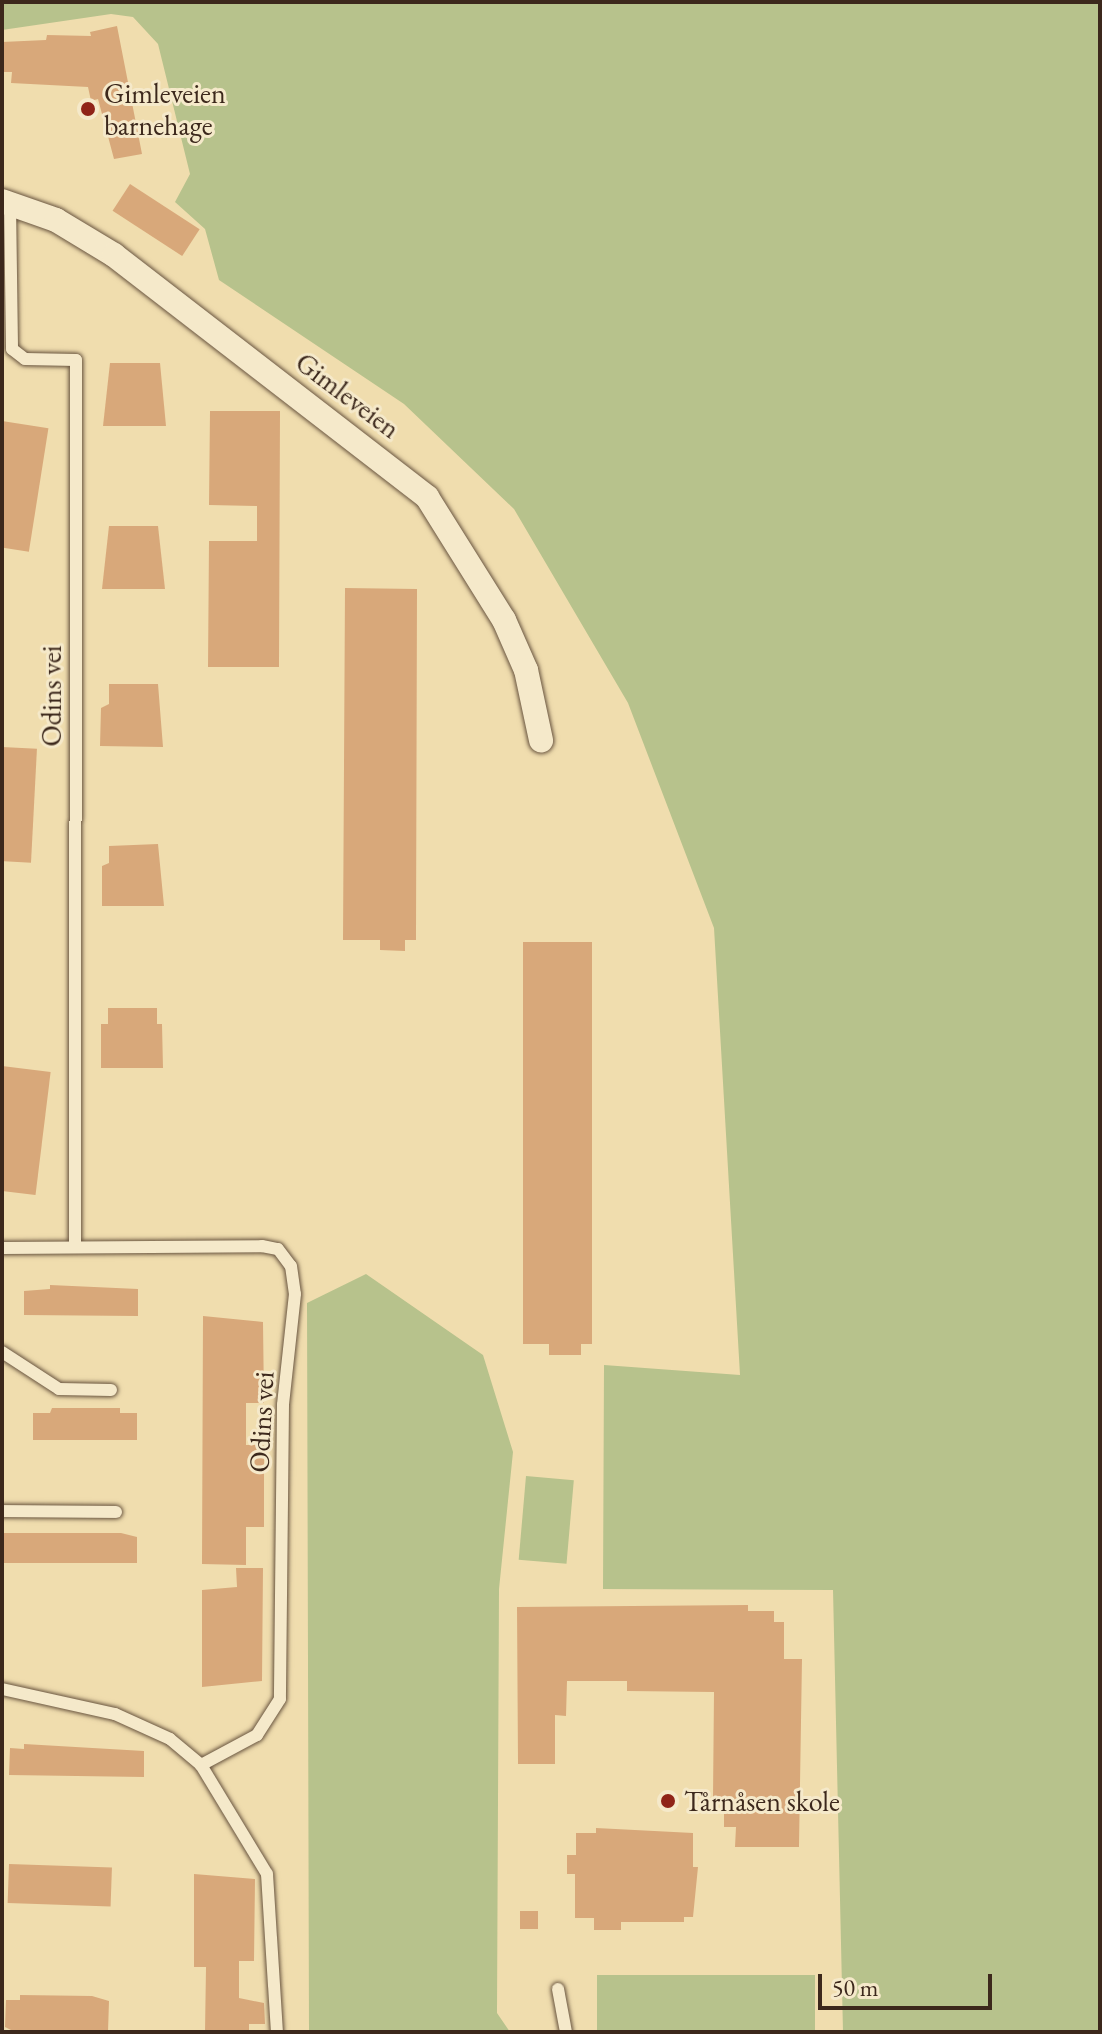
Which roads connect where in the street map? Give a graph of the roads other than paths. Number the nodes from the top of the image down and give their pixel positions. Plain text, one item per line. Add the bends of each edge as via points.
1 (6, 202) edge
2 (541, 740) dead end
3 (75, 1245) junction
4 (2, 1248) edge
5 (2, 1352) edge
6 (111, 1390) dead end
7 (2, 1511) edge
8 (116, 1512) dead end
9 (2, 1689) edge
10 (201, 1765) junction
11 (558, 1989) dead end
12 (277, 2032) edge
13 (566, 2032) edge

1 - 2 street, Gimleveien via 56,220 114,255 427,497 504,620 526,670
1 - 3 lane, Odins vei via 12,349 25,359 76,360
3 - 4 lane, Odins vei
3 - 10 lane, Odins vei via 271,1247 288,1259 294,1274 283,1405 280,1699 257,1735
5 - 6 lane via 59,1389
7 - 8 lane
9 - 10 lane via 115,1714 170,1739
10 - 12 lane via 267,1874
11 - 13 lane

